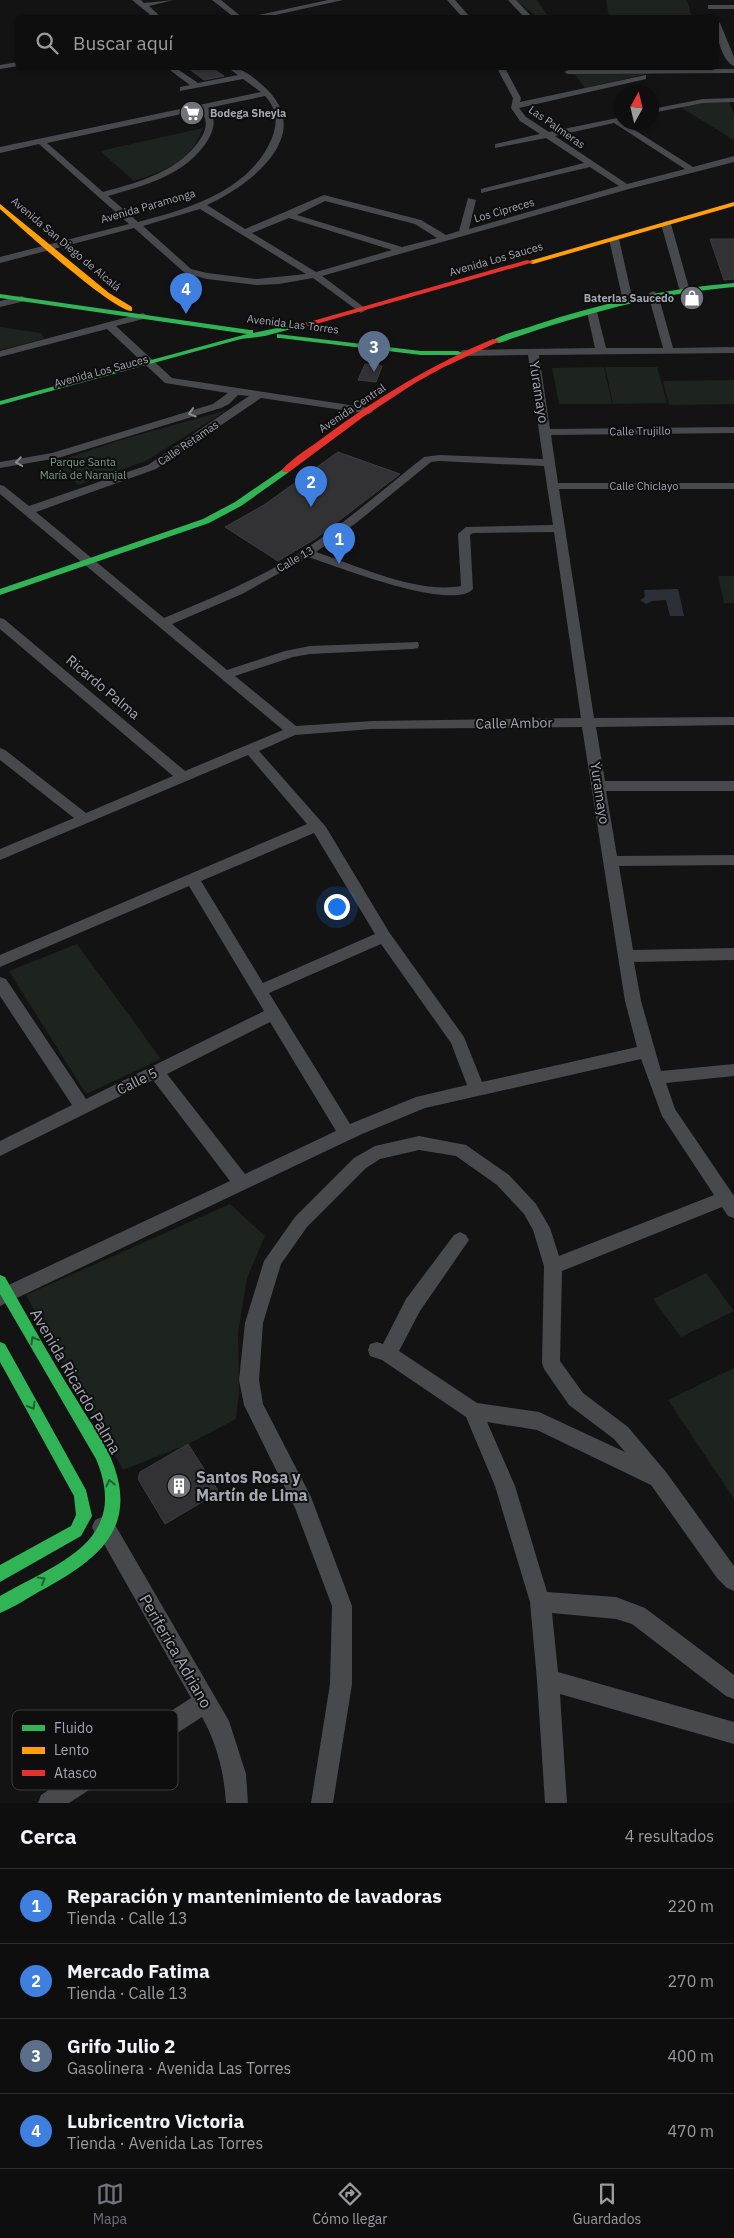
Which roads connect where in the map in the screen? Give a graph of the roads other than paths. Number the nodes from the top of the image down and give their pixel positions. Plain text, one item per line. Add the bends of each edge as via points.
1 (170, 0) edge
2 (216, 0) edge
3 (295, 0) edge
4 (339, 0) edge
5 (451, 0) edge
6 (512, 0) edge
7 (139, 2) edge
8 (710, 3) edge
9 (306, 6) junction
10 (734, 7) edge
11 (155, 15) edge
12 (236, 15) edge
13 (262, 15) edge
14 (465, 15) edge
15 (527, 15) edge
16 (714, 15) edge
17 (721, 47) edge
18 (15, 64) edge
19 (734, 64) edge
20 (0, 67) edge
21 (174, 70) edge
22 (235, 70) edge
23 (502, 70) edge
24 (671, 71) junction
25 (734, 71) edge
26 (244, 76) junction
27 (573, 79) edge
28 (197, 86) junction
29 (183, 89) dead end
30 (267, 93) junction
31 (734, 101) edge
32 (516, 105) junction
33 (202, 107) junction
34 (659, 110) edge
35 (614, 121) edge
36 (633, 130) edge
37 (548, 136) junction
38 (41, 142) junction
39 (498, 146) dead end
40 (0, 150) edge
41 (734, 159) edge
42 (591, 164) junction
43 (692, 170) junction
44 (626, 187) junction
45 (484, 191) dead end
46 (101, 196) junction
47 (471, 200) dead end
48 (734, 204) edge
49 (200, 205) junction
50 (0, 206) edge
51 (289, 215) junction
52 (666, 224) junction
53 (134, 225) junction
54 (245, 232) junction
55 (463, 233) junction
56 (444, 238) junction
57 (614, 238) junction
58 (49, 247) junction
59 (401, 250) junction
60 (0, 260) edge
61 (315, 274) junction
62 (734, 285) edge
63 (684, 288) junction
64 (653, 294) junction
65 (0, 296) edge
66 (22, 299) junction
67 (628, 301) junction
68 (0, 304) edge
69 (361, 310) junction
70 (592, 312) junction
71 (143, 316) junction
72 (108, 325) junction
73 (265, 334) junction
74 (669, 350) junction
75 (734, 350) edge
76 (601, 351) junction
77 (533, 352) junction
78 (463, 353) junction
79 (0, 354) edge
80 (151, 367) junction
81 (235, 392) junction
82 (258, 395) junction
83 (0, 403) edge
84 (0, 411) edge
85 (369, 411) junction
86 (734, 430) edge
87 (546, 432) junction
88 (550, 463) junction
89 (0, 465) edge
90 (554, 486) junction
91 (734, 486) edge
92 (0, 488) edge
93 (27, 511) junction
94 (560, 528) junction
95 (307, 553) junction
96 (88, 561) junction
97 (0, 592) edge
98 (0, 622) edge
99 (163, 623) junction
100 (413, 645) dead end
101 (225, 675) junction
102 (588, 721) junction
103 (734, 721) edge
104 (293, 731) junction
105 (250, 749) junction
106 (0, 753) edge
107 (184, 778) junction
108 (599, 786) junction
109 (734, 786) edge
110 (83, 818) junction
111 (317, 826) junction
112 (0, 855) edge
113 (734, 860) edge
114 (611, 861) junction
115 (192, 879) junction
116 (384, 936) junction
117 (734, 954) edge
118 (626, 956) junction
119 (0, 961) edge
120 (0, 982) edge
121 (261, 990) junction
122 (274, 1013) junction
123 (646, 1051) junction
124 (734, 1070) edge
125 (156, 1072) junction
126 (655, 1078) junction
127 (477, 1091) junction
128 (83, 1108) junction
129 (346, 1134) junction
130 (0, 1148) edge
131 (242, 1183) junction
132 (729, 1205) edge
133 (460, 1240) dead end
134 (553, 1266) junction
135 (3, 1291) edge
136 (0, 1348) edge
137 (473, 1411) junction
138 (659, 1478) junction
139 (84, 1516) junction
140 (106, 1530) junction
141 (0, 1574) edge
142 (734, 1581) edge
143 (540, 1602) junction
144 (0, 1605) edge
145 (548, 1680) junction
146 (734, 1688) edge
147 (205, 1702) junction
148 (178, 1719) edge
149 (734, 1733) edge
150 (68, 1790) edge
151 (48, 1803) edge
152 (237, 1803) edge
153 (322, 1803) edge
154 (560, 1803) edge

1 - 7 street
2 - 12 street
3 - 9 street
4 - 9 street
5 - 14 street
6 - 15 street
7 - 11 street
8 - 10 street
8 - 16 street
9 - 13 street
17 - 19 street
18 - 20 street
21 - 28 street
22 - 26 street, Avenida Paramonga
23 - 32 street, Las Palmeras via 517,98
24 - 25 street
24 - 27 street
24 - 27 street
26 - 28 street
26 - 30 street, Avenida Paramonga
27 - 32 street
28 - 29 street
30 - 33 street
30 - 49 street, Avenida Paramonga via 275,103 281,124 264,162 239,184
31 - 34 street via 702,101
32 - 37 street, Las Palmeras via 523,119
33 - 38 street
33 - 46 street via 208,112 210,130 192,156 160,176
35 - 37 street
36 - 43 street
37 - 39 street
37 - 42 street, Las Palmeras
38 - 40 street
38 - 46 street, Los Cipreces
41 - 43 street, Los Cipreces
42 - 44 street, Las Palmeras
42 - 45 street
43 - 44 street, Los Cipreces
44 - 55 street, Los Cipreces
46 - 53 street, Los Cipreces
47 - 55 street
48 - 52 street, Avenida Los Sauces
49 - 53 street, Avenida Paramonga
49 - 54 street
50 - 58 street, Avenida San Diego de Alcalá
51 - 54 street
51 - 56 street via 319,199 330,198 418,222
51 - 59 street
52 - 57 street, Avenida Los Sauces
52 - 63 street
53 - 58 street, Avenida Paramonga
53 - 61 street, Los Cipreces via 188,271 196,274 257,282
54 - 61 street
55 - 56 street, Los Cipreces
56 - 59 street, Los Cipreces
57 - 67 street
57 - 69 street, Avenida Los Sauces
58 - 60 street, Avenida Paramonga
58 - 71 street, Avenida San Diego de Alcalá via 106,295
59 - 61 street, Los Cipreces
61 - 69 street
62 - 63 street, Avenida Central
63 - 64 street, Avenida Central
64 - 67 street, Avenida Central
64 - 74 street
65 - 66 street, Avenida Las Torres
66 - 68 street
66 - 71 street, Avenida Las Torres
67 - 70 street, Avenida Central
69 - 73 street, Avenida Los Sauces
70 - 76 street
70 - 78 street, Avenida Central
71 - 72 street
71 - 73 street, Avenida Las Torres
72 - 79 street
72 - 80 street
73 - 78 street, Avenida Las Torres via 421,353
73 - 80 street, Avenida Los Sauces via 240,337
74 - 75 street, Avenida Las Torres
74 - 76 street, Avenida Las Torres
76 - 77 street, Avenida Las Torres
77 - 78 street, Avenida Las Torres
77 - 87 street, Yuramayo
78 - 85 street, Avenida Central via 433,368
80 - 81 street via 169,381
80 - 83 street, Avenida Los Sauces
80 - 84 street, Avenida Los Sauces
81 - 82 street
81 -> 89 street via 225,402 190,414 54,456
82 - 85 street
82 - 93 street, Calle Retamas via 152,467
85 - 96 street, Avenida Central via 233,508 206,521
86 - 87 street, Calle Trujillo
87 - 88 street, Yuramayo
88 - 90 street, Yuramayo
88 - 95 street, Calle 13 via 433,458 423,462 352,521
90 - 91 street, Calle Chiclayo
90 - 94 street, Yuramayo
92 - 93 street
93 - 96 street
94 - 95 street via 466,532 467,589 460,591 421,590
94 - 102 street, Yuramayo
95 - 99 street, Calle 13 via 238,591
96 - 97 street, Avenida Central
96 - 99 street
98 - 107 street, Ricardo Palma
99 - 101 street
100 - 101 street via 310,650
101 - 104 street
102 - 103 street, Calle Ambor
102 - 104 street, Calle Ambor via 372,725
102 - 108 street, Yuramayo
104 - 105 street, Calle Ambor
105 - 107 street, Calle Ambor
105 - 111 street
106 - 110 street
107 - 110 street, Calle Ambor
108 - 109 street
108 - 114 street, Yuramayo
110 - 112 street, Calle Ambor
111 - 115 street
111 - 116 street
113 - 114 street
114 - 118 street, Yuramayo
115 - 119 street
115 - 121 street
116 - 121 street
116 - 127 street via 458,1041
117 - 118 street
118 - 123 street, Yuramayo
120 - 128 street
121 - 122 street
122 - 125 street, Calle 5
122 - 129 street
123 - 126 street, Yuramayo
123 - 127 street
124 - 126 street
125 - 128 street, Calle 5
125 - 131 street
126 - 132 street, Yuramayo via 668,1111
127 - 129 street via 422,1102
128 - 130 street, Calle 5
129 - 131 street
131 - 135 street
132 - 134 street
133 - 137 street via 383,1352
134 - 138 street via 551,1363 576,1399 620,1433
134 - 153 street via 541,1228 530,1209 503,1180 460,1150 419,1143 375,1153 360,1163 301,1222 273,1261 254,1322 249,1380 254,1405 304,1504 342,1606 341,1684
140 -> 135 street, Avenida Ricardo Palma via 112,1488 105,1462
136 -> 139 street via 81,1495
137 - 138 street via 539,1421
137 - 143 street via 505,1486
138 - 142 street
139 - 140 street, Periferica Adriano
139 - 141 street via 76,1531
144 -> 140 street via 85,1555 98,1544
140 - 147 street, Periferica Adriano
143 - 145 street
143 - 146 street via 616,1608 638,1615
145 - 149 street
145 - 154 street
147 - 148 street
147 - 152 street, Periferica Adriano via 221,1729 235,1774
150 - 151 street

